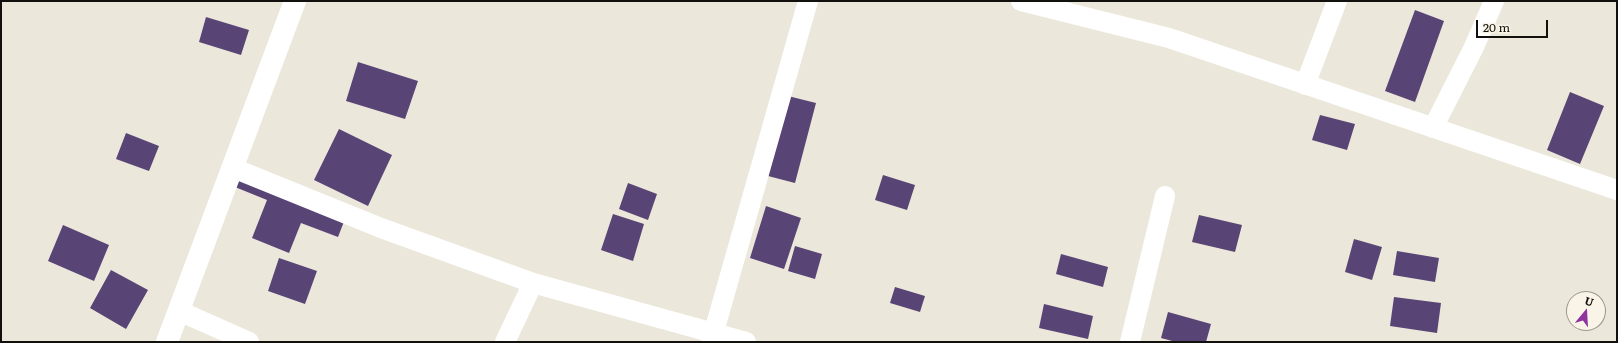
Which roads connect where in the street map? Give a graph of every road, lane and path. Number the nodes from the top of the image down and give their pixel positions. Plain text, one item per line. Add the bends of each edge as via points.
1 (295, 1) edge
2 (808, 1) edge
3 (1022, 1) edge
4 (1337, 1) edge
5 (1494, 1) edge
6 (1305, 85) junction
7 (1432, 128) junction
8 (233, 168) junction
9 (1617, 190) edge
10 (1165, 196) dead end
11 (533, 283) junction
12 (179, 311) junction
13 (713, 337) edge
14 (167, 342) edge
15 (249, 342) edge
16 (505, 342) edge
17 (746, 342) edge
18 (1130, 342) edge

1 - 8 street
2 - 13 street
3 - 6 street via 1169,38
4 - 6 street
5 - 7 street
6 - 7 street
7 - 9 street
8 - 11 street via 381,228
8 - 12 street
10 - 18 street
11 - 13 street
11 - 16 street
12 - 14 street
12 - 15 street
13 - 17 street

